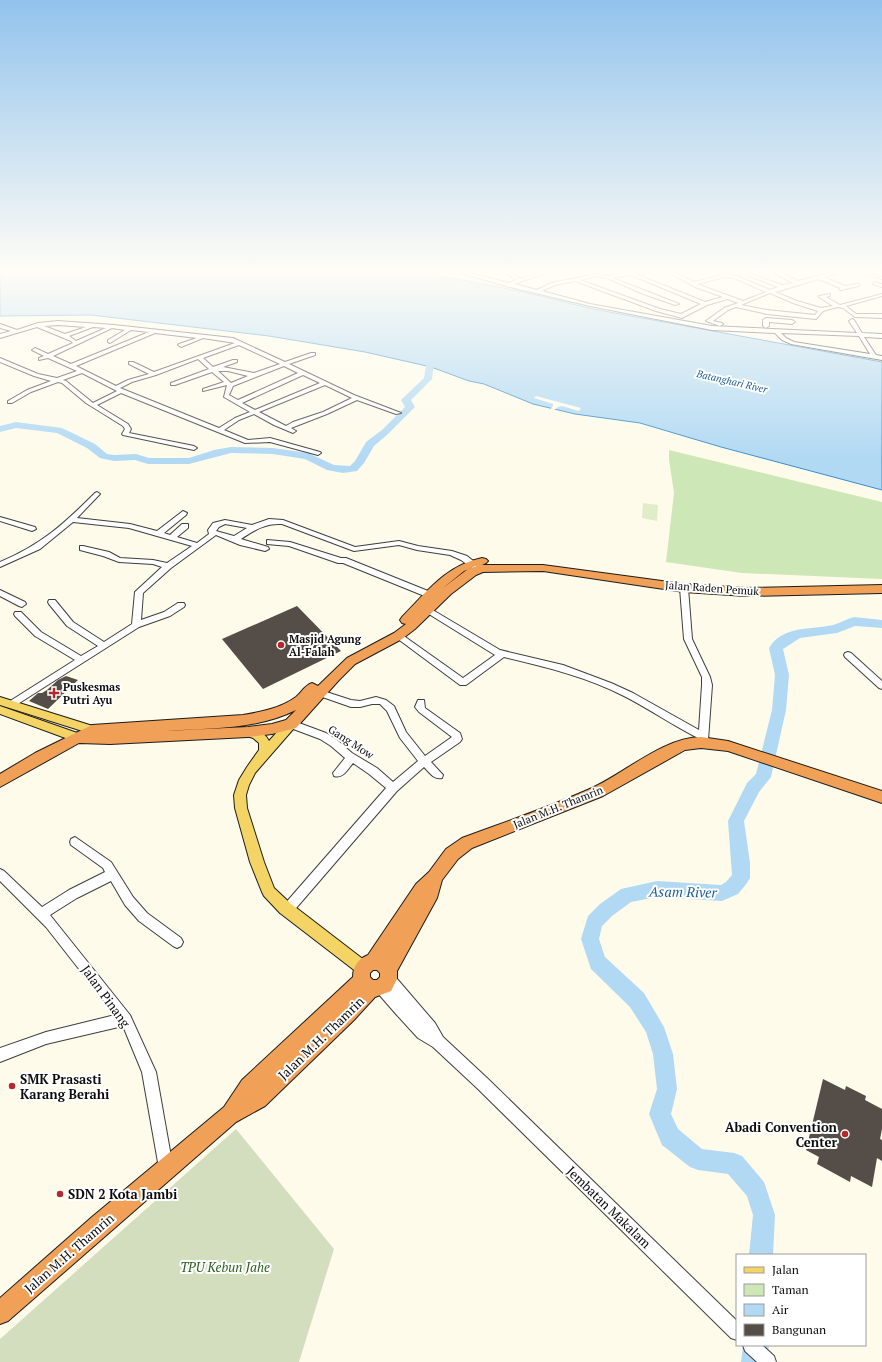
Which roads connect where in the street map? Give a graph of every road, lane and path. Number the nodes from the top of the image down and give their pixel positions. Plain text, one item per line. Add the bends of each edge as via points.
1 (825, 333) edge
2 (58, 334) edge
3 (72, 334) edge
4 (98, 334) edge
5 (122, 334) edge
6 (151, 334) edge
7 (168, 334) edge
8 (779, 334) edge
9 (835, 334) edge
10 (862, 335) junction
11 (65, 336) junction
12 (882, 336) edge
13 (202, 338) junction
14 (110, 341) dead end
15 (239, 342) junction
16 (75, 343) junction
17 (846, 344) dead end
18 (182, 345) dead end
19 (35, 350) dead end
20 (835, 350) junction
21 (853, 353) junction
22 (313, 354) dead end
23 (49, 356) junction
24 (199, 357) junction
25 (874, 357) junction
26 (882, 358) edge
27 (0, 360) edge
28 (41, 360) dead end
29 (235, 361) dead end
30 (131, 363) dead end
31 (286, 364) junction
32 (71, 366) junction
33 (213, 369) junction
34 (82, 371) junction
35 (304, 373) junction
36 (154, 374) junction
37 (257, 374) junction
38 (57, 379) junction
39 (325, 383) junction
40 (173, 384) dead end
41 (228, 384) junction
42 (119, 389) junction
43 (205, 390) dead end
44 (357, 398) junction
45 (10, 402) dead end
46 (239, 402) junction
47 (93, 405) junction
48 (255, 411) junction
49 (398, 413) dead end
50 (219, 430) junction
51 (194, 448) dead end
52 (318, 453) dead end
53 (97, 494) dead end
54 (183, 513) dead end
55 (0, 519) edge
56 (71, 520) junction
57 (185, 526) dead end
58 (256, 526) junction
59 (32, 529) dead end
60 (160, 533) junction
61 (213, 534) junction
62 (172, 537) junction
63 (234, 540) junction
64 (376, 540) dead end
65 (270, 542) dead end
66 (394, 543) junction
67 (197, 545) junction
68 (83, 548) dead end
69 (265, 549) dead end
70 (354, 549) junction
71 (343, 560) junction
72 (0, 565) edge
73 (474, 565) junction
74 (168, 566) junction
75 (684, 588) junction
76 (882, 589) edge
77 (0, 593) edge
78 (430, 595) junction
79 (52, 602) dead end
80 (22, 604) dead end
81 (181, 605) dead end
82 (428, 611) junction
83 (18, 614) dead end
84 (136, 625) junction
85 (398, 636) junction
86 (105, 646) junction
87 (502, 654) junction
88 (848, 655) dead end
89 (81, 660) junction
90 (882, 686) edge
91 (315, 692) junction
92 (421, 702) dead end
93 (3, 705) edge
94 (302, 705) junction
95 (291, 724) junction
96 (92, 730) junction
97 (248, 732) junction
98 (79, 738) junction
99 (703, 738) junction
100 (264, 755) junction
101 (352, 757) junction
102 (425, 761) junction
103 (338, 773) dead end
104 (438, 775) dead end
105 (0, 780) edge
106 (394, 788) junction
107 (882, 798) edge
108 (75, 842) dead end
109 (0, 874) edge
110 (113, 874) junction
111 (287, 910) junction
112 (41, 914) junction
113 (177, 942) dead end
114 (375, 976) junction
115 (126, 1018) junction
116 (0, 1054) edge
117 (166, 1168) junction
118 (0, 1313) edge
119 (736, 1331) edge
120 (752, 1346) edge
121 (768, 1362) edge

1 - 20 street
2 - 11 street
3 - 11 street
4 - 16 street
5 - 14 street
6 - 32 street
7 - 13 street
8 - 20 street via 793,343
9 - 10 street
10 - 12 street
10 - 25 street
11 - 16 street
13 - 15 street
13 - 18 street
15 - 24 street
15 - 31 street
16 - 23 street
17 - 21 street
19 - 23 street
20 - 21 street
21 - 25 street
22 - 31 street
23 - 28 street
23 - 32 street
24 - 33 street
24 - 36 street
25 - 26 street
27 - 38 street via 31,374
29 - 33 street
30 - 36 street
31 - 35 street
31 - 37 street
32 - 34 street
33 - 37 street
33 - 40 street
33 - 41 street
34 - 38 street
34 - 42 street
35 - 39 street
35 - 46 street
36 - 42 street via 130,381
37 - 41 street
38 - 45 street
38 - 47 street via 69,384
39 - 44 street
39 - 48 street
41 - 43 street
41 - 46 street via 226,396
42 - 47 street
42 - 50 street
44 - 48 street via 295,423 289,429
44 - 49 street
46 - 48 street
47 - 51 street via 126,425 128,429 125,434
48 - 50 street
50 - 52 street via 247,442 270,440
53 - 56 street
54 - 60 street
55 - 59 street
56 - 60 street via 130,526
56 - 72 street via 42,544
57 - 62 street
58 - 61 street via 223,522 214,527
58 - 63 street
58 - 70 street via 269,521 286,523
60 - 62 street
61 - 63 street via 218,532
61 - 67 street
62 - 67 street
63 - 69 street
64 - 66 street
65 - 71 street via 290,544
66 - 70 street
66 - 73 street via 446,551
67 - 74 street
68 - 74 street via 119,560 153,562
70 - 71 street
71 - 78 street
73 - 75 highway, Jalan Raden Pemuk via 543,568
73 - 78 highway via 461,568
73 - 82 highway
74 - 84 street via 138,594
75 - 76 highway, Jalan Raden Pemuk via 746,592
75 - 99 street via 688,639 706,677
77 - 80 street
78 - 91 highway via 388,634 338,660
79 - 86 street via 70,624
81 - 84 street via 167,614
82 - 85 highway
82 - 87 street
83 - 89 street via 38,634
84 - 86 street
85 - 87 street via 464,683
85 - 91 highway via 351,661
86 - 89 street
87 - 99 street via 560,667 608,685
88 - 90 street
89 - 93 street
91 - 94 highway
91 - 102 street via 350,703 360,704 376,700 388,705 403,736
92 - 102 street via 420,707 429,716 457,737
93 - 96 main road
93 - 98 main road
94 - 95 highway
94 - 96 highway via 243,720
95 - 97 highway via 272,730
95 - 100 main road
95 - 101 street, Gang Mow via 323,736
96 - 98 highway
97 - 98 highway via 110,740
97 - 100 main road via 260,736 265,741
98 - 105 highway
99 - 107 highway, Jalan M.H. Thamrin
99 - 114 highway, Jalan M.H. Thamrin via 675,748 598,792 467,844 452,854 435,876 431,893
100 - 111 main road via 243,784 240,795 241,808 269,892
101 - 103 street
101 - 106 street, Gang Mow via 373,770
102 - 104 street
102 - 106 street
106 - 111 street
108 - 110 street via 107,865
109 - 112 street, Jalan Pinang
110 - 112 street
110 - 113 street via 142,917
111 - 114 main road
112 - 115 street, Jalan Pinang
114 - 117 highway, Jalan M.H. Thamrin via 348,1014 258,1099 229,1115
114 - 119 street, Jembatan Makalam via 400,1010 423,1033 438,1042 482,1083
115 - 116 street via 46,1038
115 - 117 street, Jalan Pinang via 149,1072
117 - 118 highway, Jalan M.H. Thamrin
120 - 121 street

